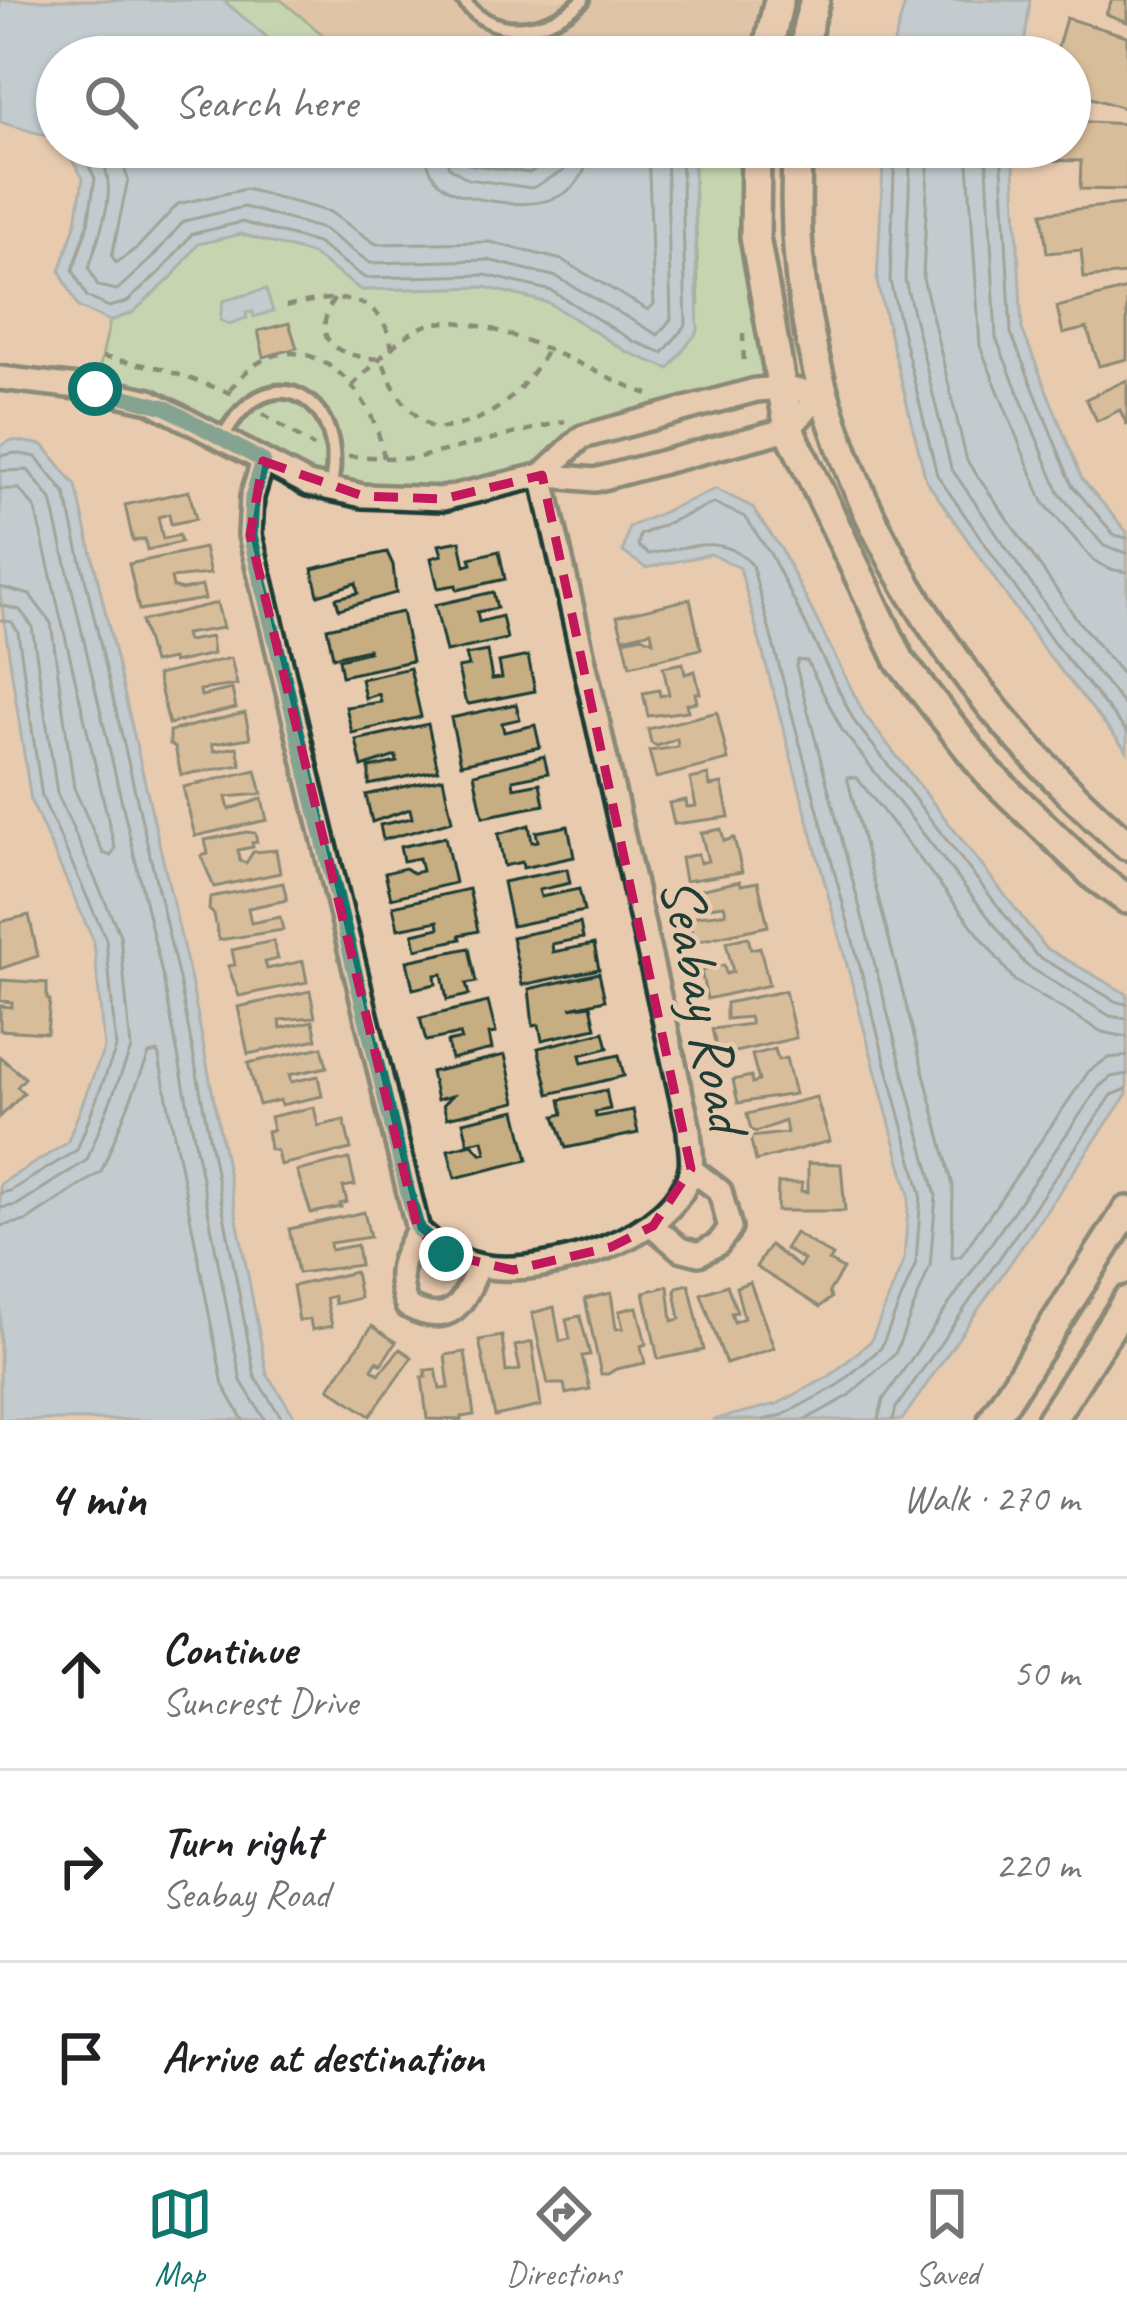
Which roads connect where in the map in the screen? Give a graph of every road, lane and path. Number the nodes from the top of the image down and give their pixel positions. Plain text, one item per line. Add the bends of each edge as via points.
1 (463, 0) edge
2 (583, 0) edge
3 (779, 0) edge
4 (815, 0) edge
5 (771, 36) edge
6 (807, 36) edge
7 (756, 168) edge
8 (798, 168) edge
9 (334, 299) junction
10 (286, 306) dead end
11 (392, 350) junction
12 (546, 352) junction
13 (102, 358) dead end
14 (382, 358) junction
15 (0, 378) edge
16 (352, 386) dead end
17 (782, 388) junction
18 (820, 394) junction
19 (641, 403) dead end
20 (248, 405) junction
21 (583, 416) dead end
22 (789, 429) junction
23 (223, 437) junction
24 (334, 453) junction
25 (263, 461) junction
26 (542, 475) junction
27 (330, 489) junction
28 (1127, 845) edge
29 (1127, 899) edge
30 (691, 1169) junction
31 (1127, 1211) edge
32 (653, 1226) junction
33 (418, 1230) junction
34 (478, 1266) junction
35 (1127, 1301) edge
36 (993, 1420) edge
37 (1051, 1420) edge

1 - 2 lane via 505,27 540,27
3 - 5 street
4 - 6 street
7 - 17 street via 755,237
8 - 18 street via 799,267
9 - 10 path
9 - 11 path via 381,314
9 - 14 path via 323,318 334,348
11 - 12 path via 423,326 478,322
11 - 14 path
12 - 14 path via 488,417 434,430 392,391
12 - 19 path via 659,398
13 - 20 path via 160,368
14 - 16 path
15 - 23 street via 133,397
17 - 18 street
17 - 22 street
17 - 26 street via 582,437
18 - 22 street
18 - 28 street via 867,512 938,636 1022,744
20 - 23 lane
20 - 24 path
20 - 24 lane via 279,391 310,399 324,415
21 - 24 path via 412,459
22 - 26 street via 595,480
22 - 29 street via 900,661 988,773
23 - 25 street
24 - 27 lane
25 - 27 street
25 - 33 street via 250,535
26 - 27 street via 443,499
26 - 30 street, Seabay Road via 689,1130
30 - 32 street, Seabay Road
30 - 32 street via 720,1191 730,1228 699,1254 680,1250
31 - 36 street
32 - 34 street via 610,1247 514,1270
33 - 34 street via 446,1254
33 - 34 street via 399,1263 407,1306 446,1314 465,1300
35 - 37 street

